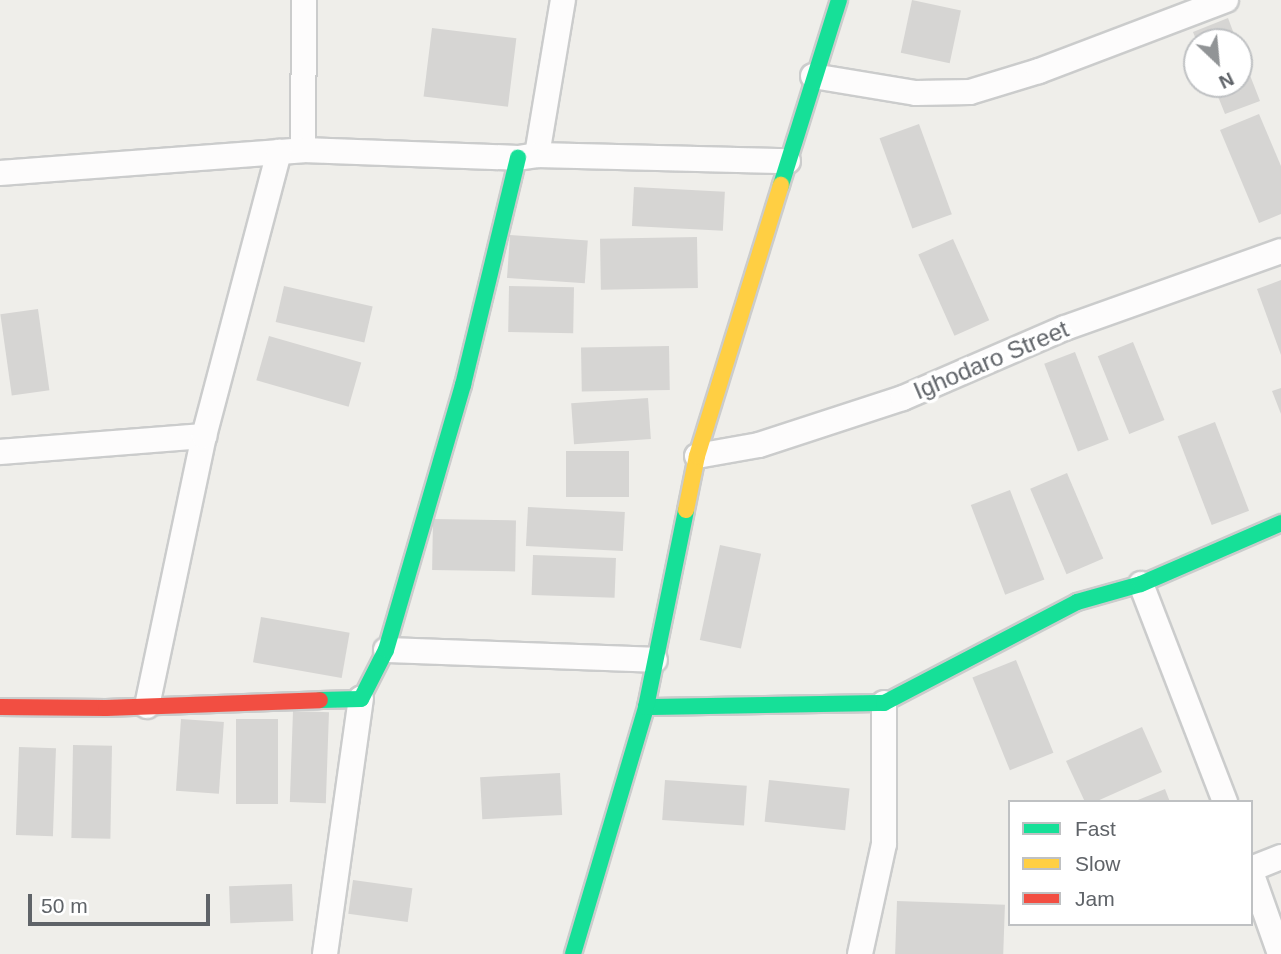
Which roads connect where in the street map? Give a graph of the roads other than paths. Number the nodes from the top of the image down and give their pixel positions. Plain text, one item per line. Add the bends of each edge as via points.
1 (304, 0) edge
2 (564, 0) edge
3 (839, 0) edge
4 (1226, 0) edge
5 (813, 76) junction
6 (291, 151) junction
7 (527, 156) junction
8 (788, 161) junction
9 (0, 173) edge
10 (1281, 251) edge
11 (204, 436) junction
12 (0, 452) edge
13 (698, 456) junction
14 (1281, 523) edge
15 (1141, 584) junction
16 (386, 650) junction
17 (655, 660) junction
18 (361, 699) junction
19 (884, 703) junction
20 (0, 706) edge
21 (146, 706) junction
22 (646, 707) junction
23 (1224, 800) edge
24 (1281, 857) edge
25 (1253, 869) edge
26 (1253, 876) edge
27 (325, 954) edge
28 (573, 954) edge
29 (860, 954) edge
30 (1280, 954) edge

1 - 6 street
2 - 7 street
3 - 5 street
4 - 5 street via 1039,71 970,92 916,93
5 - 8 street
6 - 7 street
6 - 9 street
6 - 11 street
7 - 8 street
7 - 16 street
8 - 13 street
10 - 13 street, Ighodaro Street via 1065,328 903,398 760,445
11 - 12 street
11 - 21 street
13 - 17 street
14 - 15 street
15 - 19 street via 1077,602
15 - 23 street
16 - 17 street
16 - 18 street
17 - 22 street
18 - 21 street
18 - 27 street
19 - 22 street
19 - 29 street via 884,844
20 - 21 street
22 - 28 street
24 - 25 street
26 - 30 street

